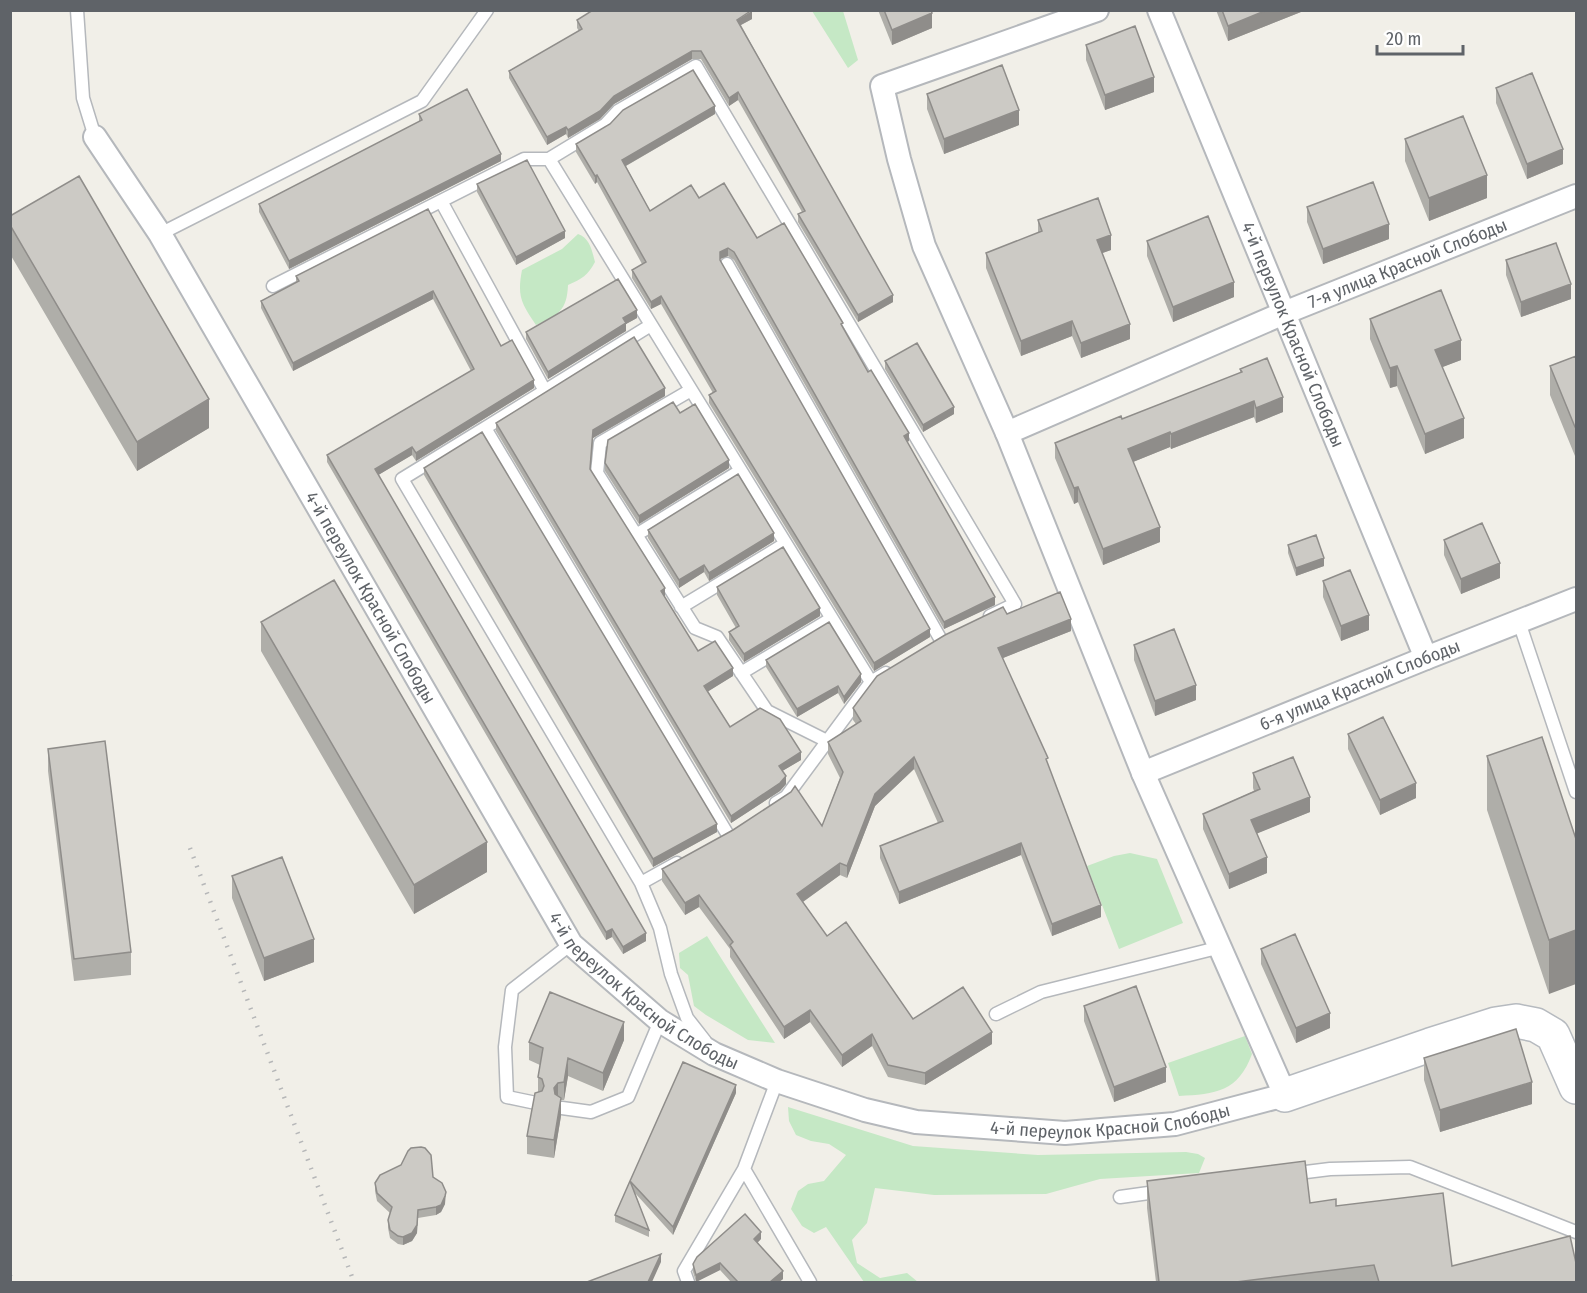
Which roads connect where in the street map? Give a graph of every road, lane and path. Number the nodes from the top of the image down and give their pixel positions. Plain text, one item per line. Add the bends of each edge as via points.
1 (77, 10) edge
2 (487, 10) edge
3 (1097, 10) edge
4 (1159, 10) edge
5 (95, 137) joint
6 (549, 159) junction
7 (1576, 196) edge
8 (441, 201) junction
9 (160, 234) junction
10 (726, 264) dead end
11 (273, 285) dead end
12 (1284, 313) junction
13 (651, 325) junction
14 (691, 390) junction
15 (545, 391) junction
16 (485, 428) junction
17 (1007, 433) junction
18 (740, 471) junction
19 (636, 535) junction
20 (784, 544) junction
21 (1576, 599) edge
22 (681, 607) junction
23 (831, 619) junction
24 (983, 619) edge
25 (1519, 622) junction
26 (941, 640) edge
27 (1426, 658) junction
28 (901, 664) edge
29 (741, 673) junction
30 (871, 682) junction
31 (827, 741) junction
32 (1143, 773) junction
33 (1576, 792) edge
34 (767, 809) edge
35 (728, 834) edge
36 (690, 856) edge
37 (641, 883) junction
38 (571, 944) junction
39 (1221, 947) junction
40 (996, 1014) dead end
41 (660, 1022) junction
42 (714, 1054) junction
43 (1574, 1076) edge
44 (777, 1081) junction
45 (1285, 1095) junction
46 (536, 1103) edge
47 (562, 1108) edge
48 (744, 1170) junction
49 (1283, 1175) edge
50 (1178, 1189) edge
51 (1119, 1197) dead end
52 (1576, 1232) edge
53 (688, 1282) edge
54 (810, 1282) edge

1 - 5 lane via 83,98
2 - 9 lane via 422,101
3 - 17 street via 882,86 898,159 924,246
4 - 12 street, 4-й переулок Красной Слободы
5 - 9 street, 4-й переулок Красной Слободы
6 - 8 lane via 524,159
6 - 13 lane
6 - 24 lane via 605,125 618,111 696,66 1015,604
7 - 12 street, 7-я улица Красной Слободы
8 - 11 lane
8 - 15 lane
9 - 38 street, 4-й переулок Красной Слободы
10 - 26 lane
12 - 17 street, 7-я улица Красной Слободы
12 - 27 street, 4-й переулок Красной Слободы
13 - 14 lane
13 - 15 lane
14 - 18 lane
14 - 19 lane via 600,443 597,473
15 - 16 lane
16 - 35 lane
16 - 37 lane via 402,479
17 - 32 street
18 - 19 lane
18 - 20 lane
19 - 22 lane
20 - 22 lane
20 - 23 lane
21 - 25 street, 6-я улица Красной Слободы
22 - 29 lane via 695,628 717,637
23 - 29 lane
23 - 30 lane
25 - 27 street, 6-я улица Красной Слободы
25 - 33 lane
27 - 32 street, 6-я улица Красной Слободы
28 - 30 lane
29 - 31 lane via 767,711
30 - 31 lane
31 - 34 lane via 786,797
32 - 39 street
36 - 37 lane
37 - 42 lane via 660,928 687,1018
38 - 41 street, 4-й переулок Красной Слободы
38 - 46 lane via 512,990 505,1047 507,1097
39 - 40 lane via 1041,992
39 - 45 street
41 - 42 street, 4-й переулок Красной Слободы
41 - 47 lane via 628,1096 591,1112
42 - 44 street, 4-й переулок Красной Слободы
43 - 45 street, 4-й переулок Красной Слободы via 1553,1035 1526,1022 1506,1022
44 - 45 street, 4-й переулок Красной Слободы via 916,1122 1065,1133 1175,1124
44 - 48 lane
48 - 53 lane via 684,1271
48 - 54 lane
49 - 52 lane via 1330,1169 1410,1167
50 - 51 lane

